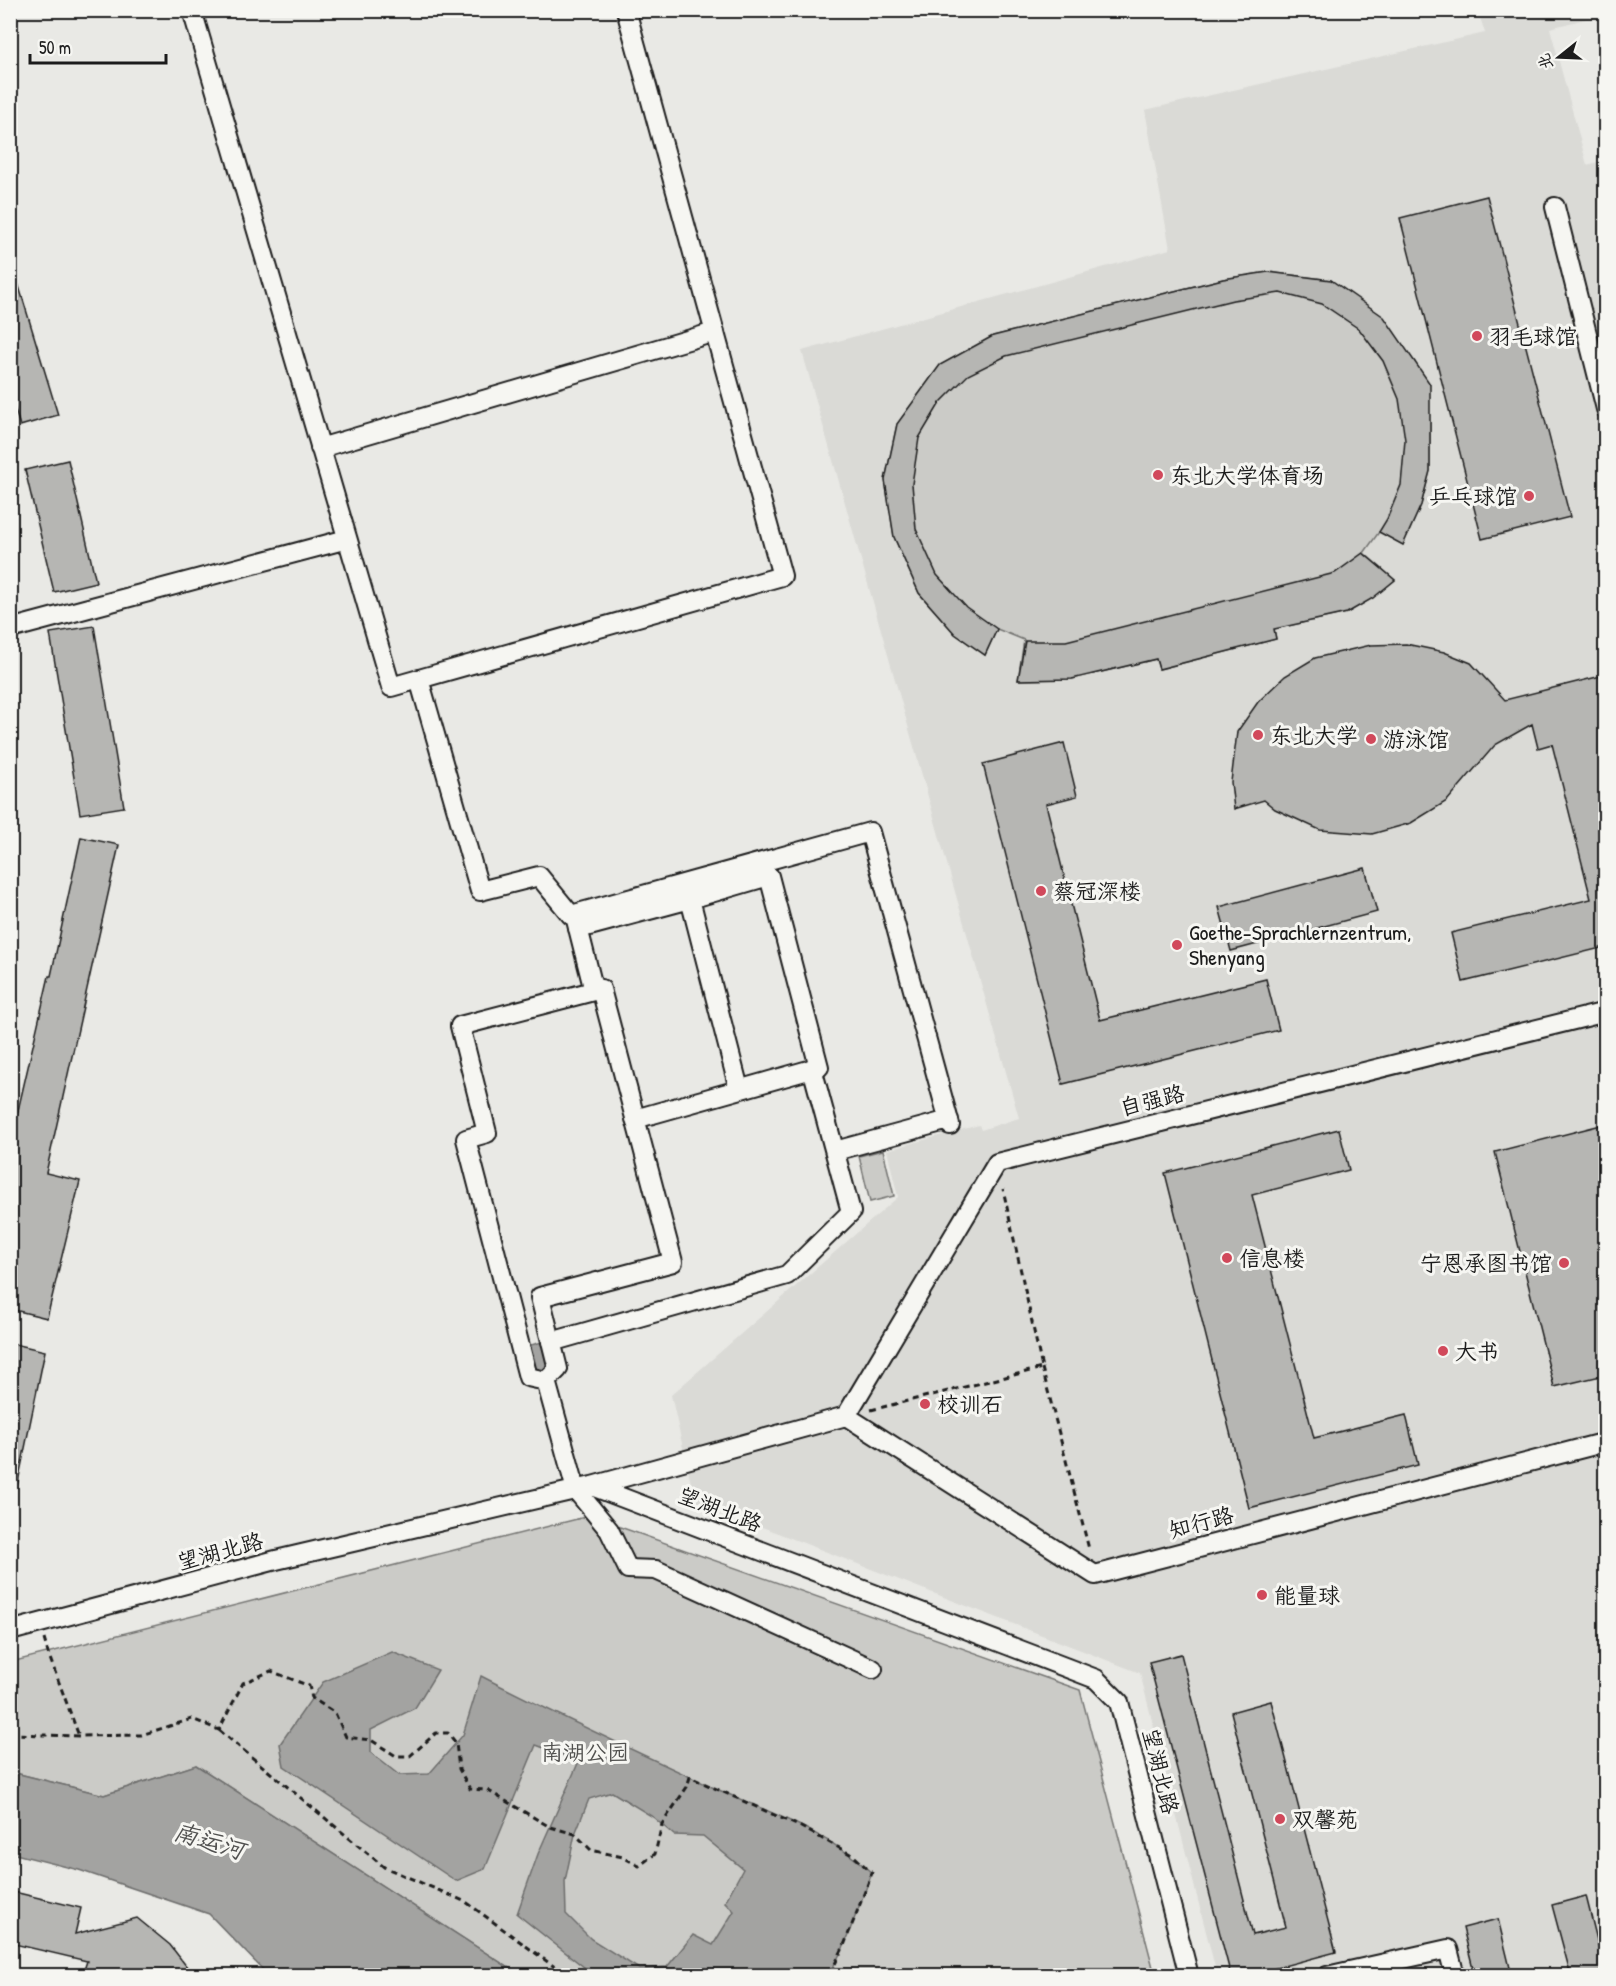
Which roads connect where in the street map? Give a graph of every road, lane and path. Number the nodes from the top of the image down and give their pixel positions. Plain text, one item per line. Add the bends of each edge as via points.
1 (192, 10) edge
2 (626, 10) edge
3 (1555, 207) dead end
4 (715, 332) junction
5 (1605, 409) edge
6 (320, 448) junction
7 (347, 538) junction
8 (10, 581) edge
9 (16, 628) edge
10 (419, 679) junction
11 (690, 899) junction
12 (576, 922) junction
13 (594, 991) junction
14 (1605, 1012) edge
15 (812, 1068) junction
16 (739, 1089) junction
17 (635, 1119) junction
18 (835, 1151) junction
19 (997, 1163) junction
20 (540, 1297) junction
21 (510, 1304) junction
22 (551, 1342) junction
23 (1042, 1368) junction
24 (546, 1381) junction
25 (846, 1416) junction
26 (1605, 1442) edge
27 (584, 1488) junction
28 (1095, 1575) junction
29 (40, 1623) junction
30 (10, 1631) edge
31 (873, 1670) dead end
32 (219, 1730) junction
33 (10, 1734) edge
34 (80, 1736) junction
35 (567, 1976) edge
36 (829, 1976) edge
37 (1189, 1976) edge
38 (1327, 1976) edge
39 (1455, 1976) edge

1 - 6 street
2 - 4 street
3 - 5 street
4 - 6 street
4 - 10 street via 782,576
6 - 7 street
7 - 9 street
7 - 10 street via 391,687
8 - 9 path
10 - 12 street via 480,891 539,876
11 - 12 street
11 - 15 street via 769,876 819,1066
11 - 16 street
12 - 13 street
12 - 18 street via 870,832 949,1122
13 - 17 street via 601,989
13 - 21 street via 460,1026 487,1134 466,1139
14 - 19 street, 自强路
15 - 16 street
15 - 18 street
16 - 17 street
17 - 20 street via 673,1263
18 - 22 street via 851,1212 787,1275
19 - 23 path
19 - 25 street
20 - 21 street
20 - 22 street
21 - 24 street via 528,1377
22 - 24 street via 558,1369
23 - 25 path
23 - 28 path
24 - 27 street
25 - 27 street
25 - 28 street
26 - 28 street, 知行路
27 - 29 street, 望湖北路 via 276,1560
27 - 31 street via 628,1569 656,1570
27 - 37 street, 望湖北路 via 1096,1679 1119,1702
29 - 30 street, 望湖北路
29 - 34 path
32 - 34 path via 192,1719 141,1735
32 - 35 path via 384,1867 466,1902
32 - 36 path via 243,1683 271,1671 309,1686 312,1698 335,1713 346,1737 371,1740 396,1756 410,1756 436,1732 448,1733 456,1743 459,1769 470,1789 487,1790 550,1827 575,1834 591,1850 623,1857 639,1866 655,1854 662,1824 690,1777 801,1827 854,1856 872,1873
33 - 34 path
38 - 39 street via 1448,1949

